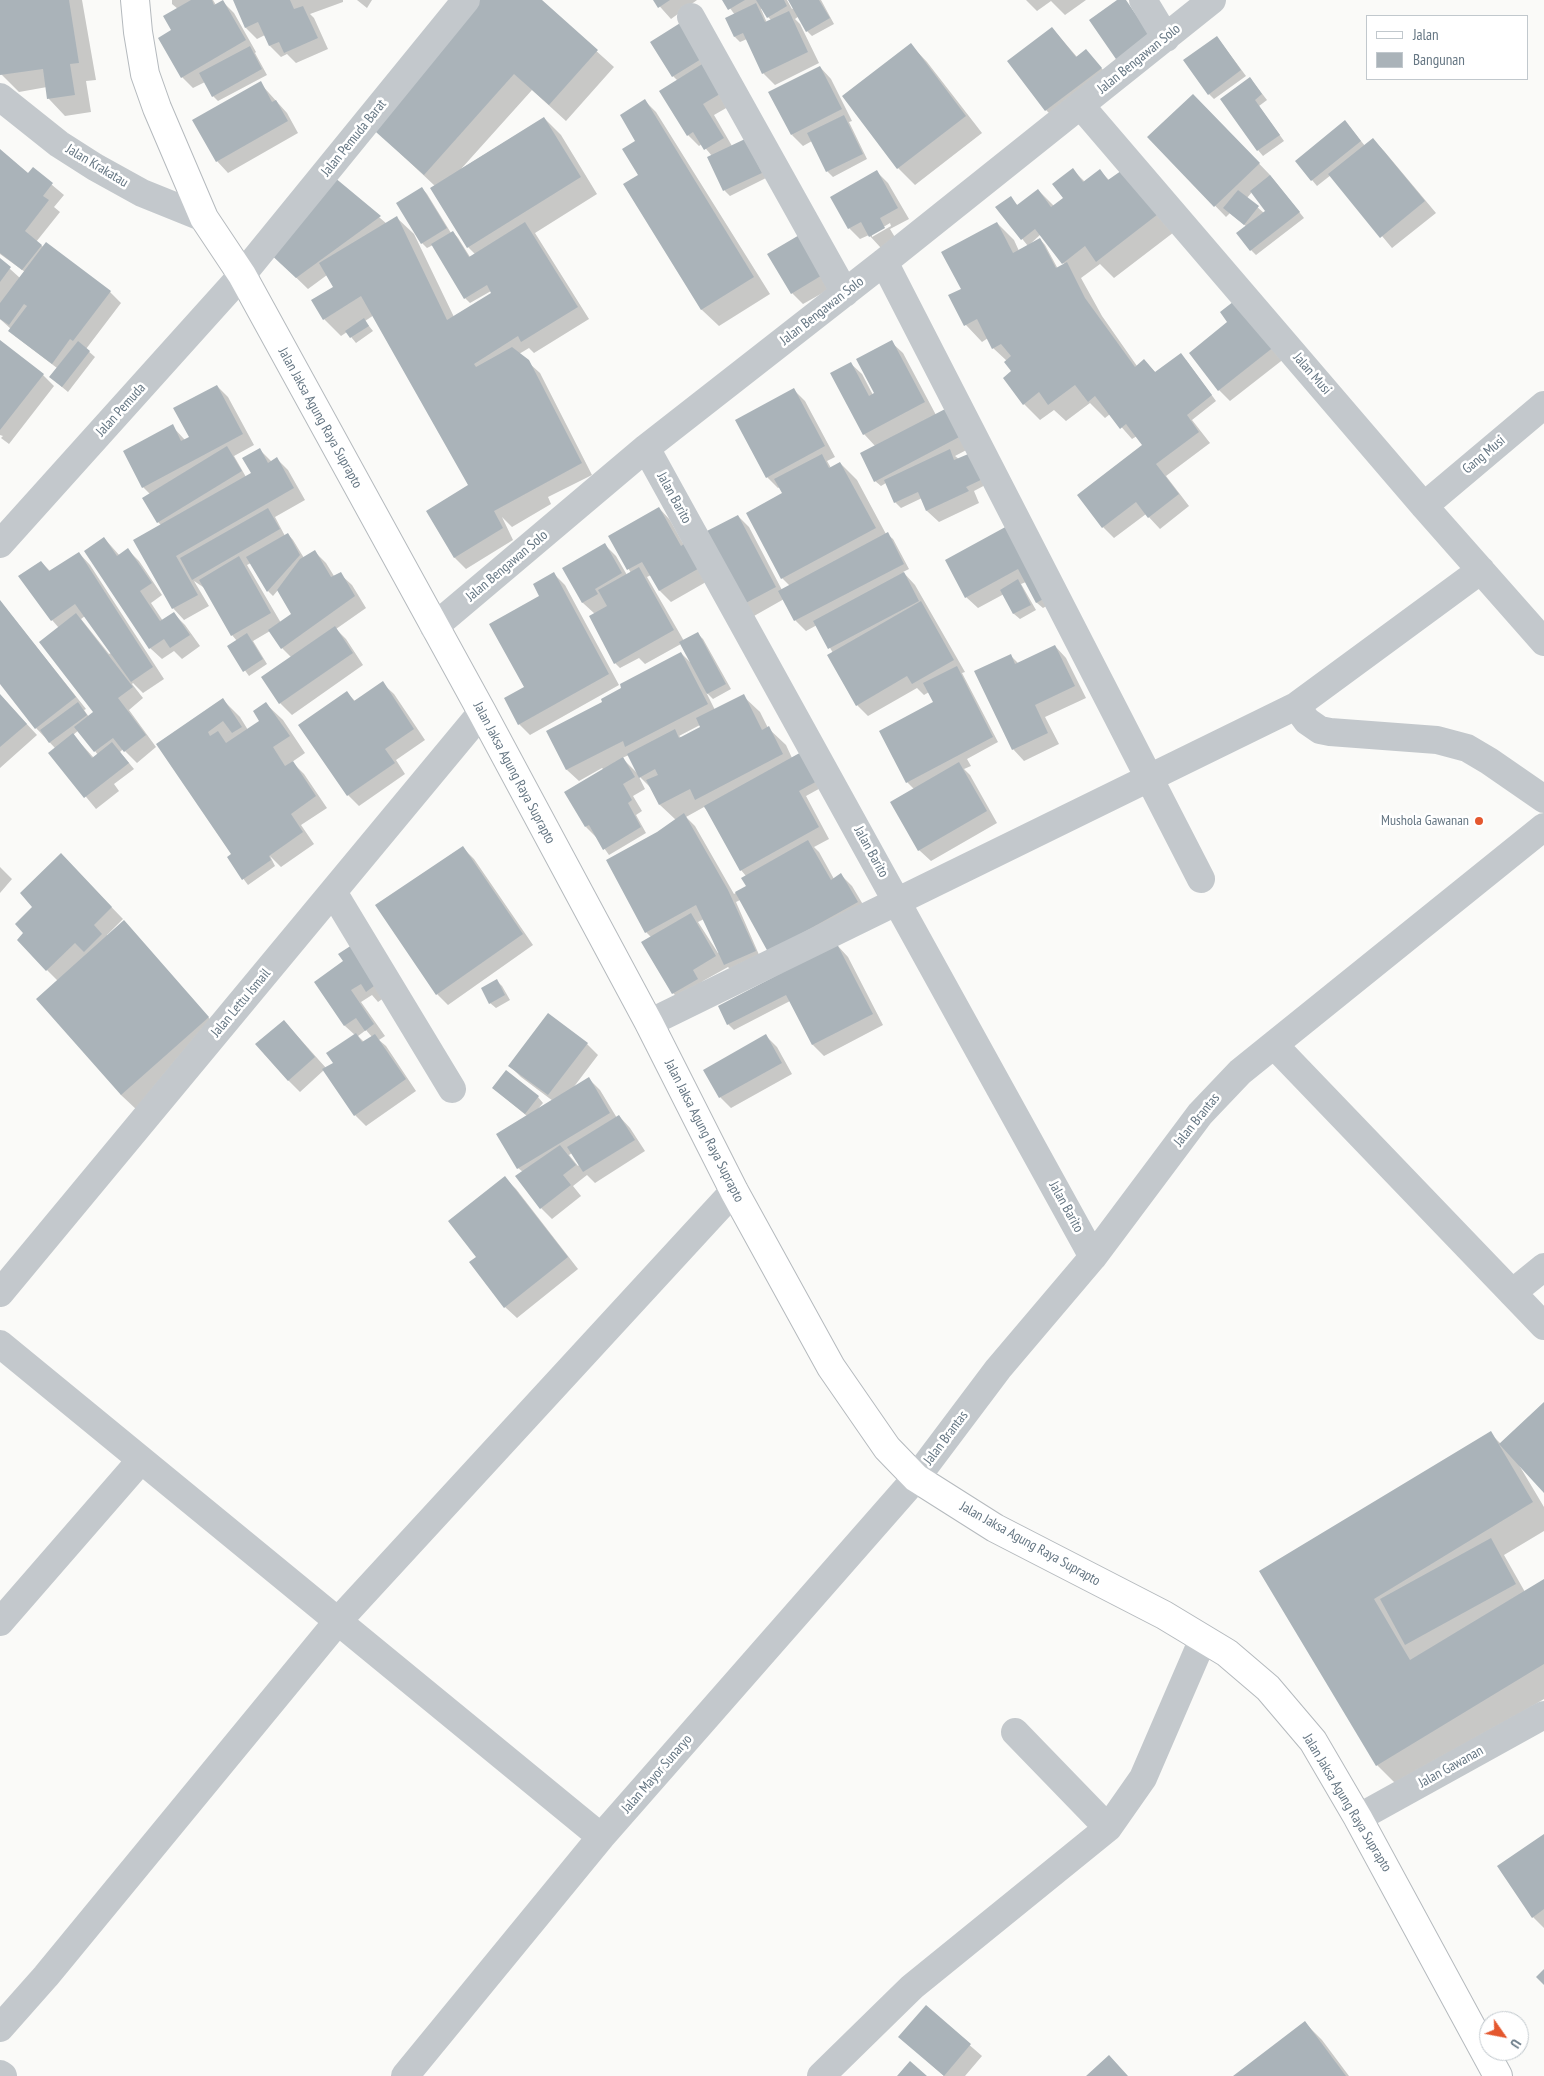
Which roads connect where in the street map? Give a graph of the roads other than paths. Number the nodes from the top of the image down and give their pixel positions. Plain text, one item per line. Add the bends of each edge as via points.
1 (135, 0) edge
2 (466, 0) edge
3 (1143, 0) edge
4 (1212, 0) edge
5 (691, 17) dead end
6 (1166, 38) junction
7 (0, 97) edge
8 (1081, 106) junction
9 (204, 218) junction
10 (884, 262) junction
11 (242, 275) junction
12 (845, 293) junction
13 (1544, 404) edge
14 (646, 448) junction
15 (1424, 506) junction
16 (0, 544) edge
17 (1481, 570) junction
18 (434, 627) junction
19 (1544, 642) edge
20 (1296, 706) junction
21 (482, 712) junction
22 (1148, 777) junction
23 (1543, 798) edge
24 (1544, 827) edge
25 (1201, 879) dead end
26 (333, 892) junction
27 (898, 900) junction
28 (649, 1023) junction
29 (1274, 1045) junction
30 (452, 1089) dead end
31 (734, 1190) junction
32 (1093, 1256) junction
33 (1544, 1268) edge
34 (0, 1293) edge
35 (1512, 1293) junction
36 (1544, 1326) edge
37 (0, 1344) edge
38 (141, 1460) junction
39 (916, 1478) junction
40 (338, 1621) junction
41 (0, 1622) edge
42 (1203, 1638) junction
43 (1544, 1715) edge
44 (1015, 1732) dead end
45 (1358, 1818) junction
46 (1108, 1828) junction
47 (601, 1837) junction
48 (0, 2028) edge
49 (405, 2076) edge
50 (821, 2076) edge
51 (1498, 2076) edge

1 - 9 main road, Jalan Jaksa Agung Raya Suprapto via 145,74
2 - 11 street, Jalan Pemuda Barat
3 - 6 street
4 - 6 street, Jalan Bengawan Solo
5 - 12 street
6 - 8 street, Jalan Bengawan Solo
7 - 9 street, Jalan Krakatau via 59,144 95,167 142,193
8 - 10 street, Jalan Bengawan Solo
8 - 15 street, Jalan Musi
9 - 11 main road, Jalan Jaksa Agung Raya Suprapto
10 - 12 street, Jalan Bengawan Solo
10 - 22 street
11 - 16 street, Jalan Pemuda
11 - 18 main road, Jalan Jaksa Agung Raya Suprapto
12 - 14 street, Jalan Bengawan Solo
13 - 15 street, Gang Musi
14 - 18 street, Jalan Bengawan Solo
14 - 27 street, Jalan Barito
15 - 17 street, Jalan Musi
17 - 19 street, Jalan Musi
17 - 20 street
18 - 21 main road, Jalan Jaksa Agung Raya Suprapto
20 - 22 street
20 - 23 street via 1307,721 1320,730 1437,740 1467,748
21 - 26 street, Jalan Lettu Ismail
21 - 28 main road, Jalan Jaksa Agung Raya Suprapto
22 - 25 street
22 - 27 street
24 - 29 street, Jalan Brantas
26 - 30 street
26 - 34 street, Jalan Lettu Ismail
27 - 28 street
27 - 32 street, Jalan Barito
28 - 31 main road, Jalan Jaksa Agung Raya Suprapto
29 - 32 street, Jalan Brantas via 1240,1072 1200,1114
29 - 35 street
31 - 39 main road, Jalan Jaksa Agung Raya Suprapto via 831,1367 886,1448
31 - 40 street
32 - 39 street, Jalan Brantas via 998,1369
33 - 35 street
35 - 36 street
37 - 38 street
38 - 40 street
38 - 41 street
39 - 42 main road, Jalan Jaksa Agung Raya Suprapto via 995,1528
39 - 47 street, Jalan Mayor Sunaryo
40 - 47 street
40 - 48 street
42 - 45 main road, Jalan Jaksa Agung Raya Suprapto via 1227,1653 1268,1688 1313,1741
42 - 46 street via 1143,1778
43 - 45 street, Jalan Gawanan
44 - 46 street
45 - 51 main road, Jalan Jaksa Agung Raya Suprapto
46 - 50 street via 912,1987
47 - 49 street, Jalan Mayor Sunaryo

